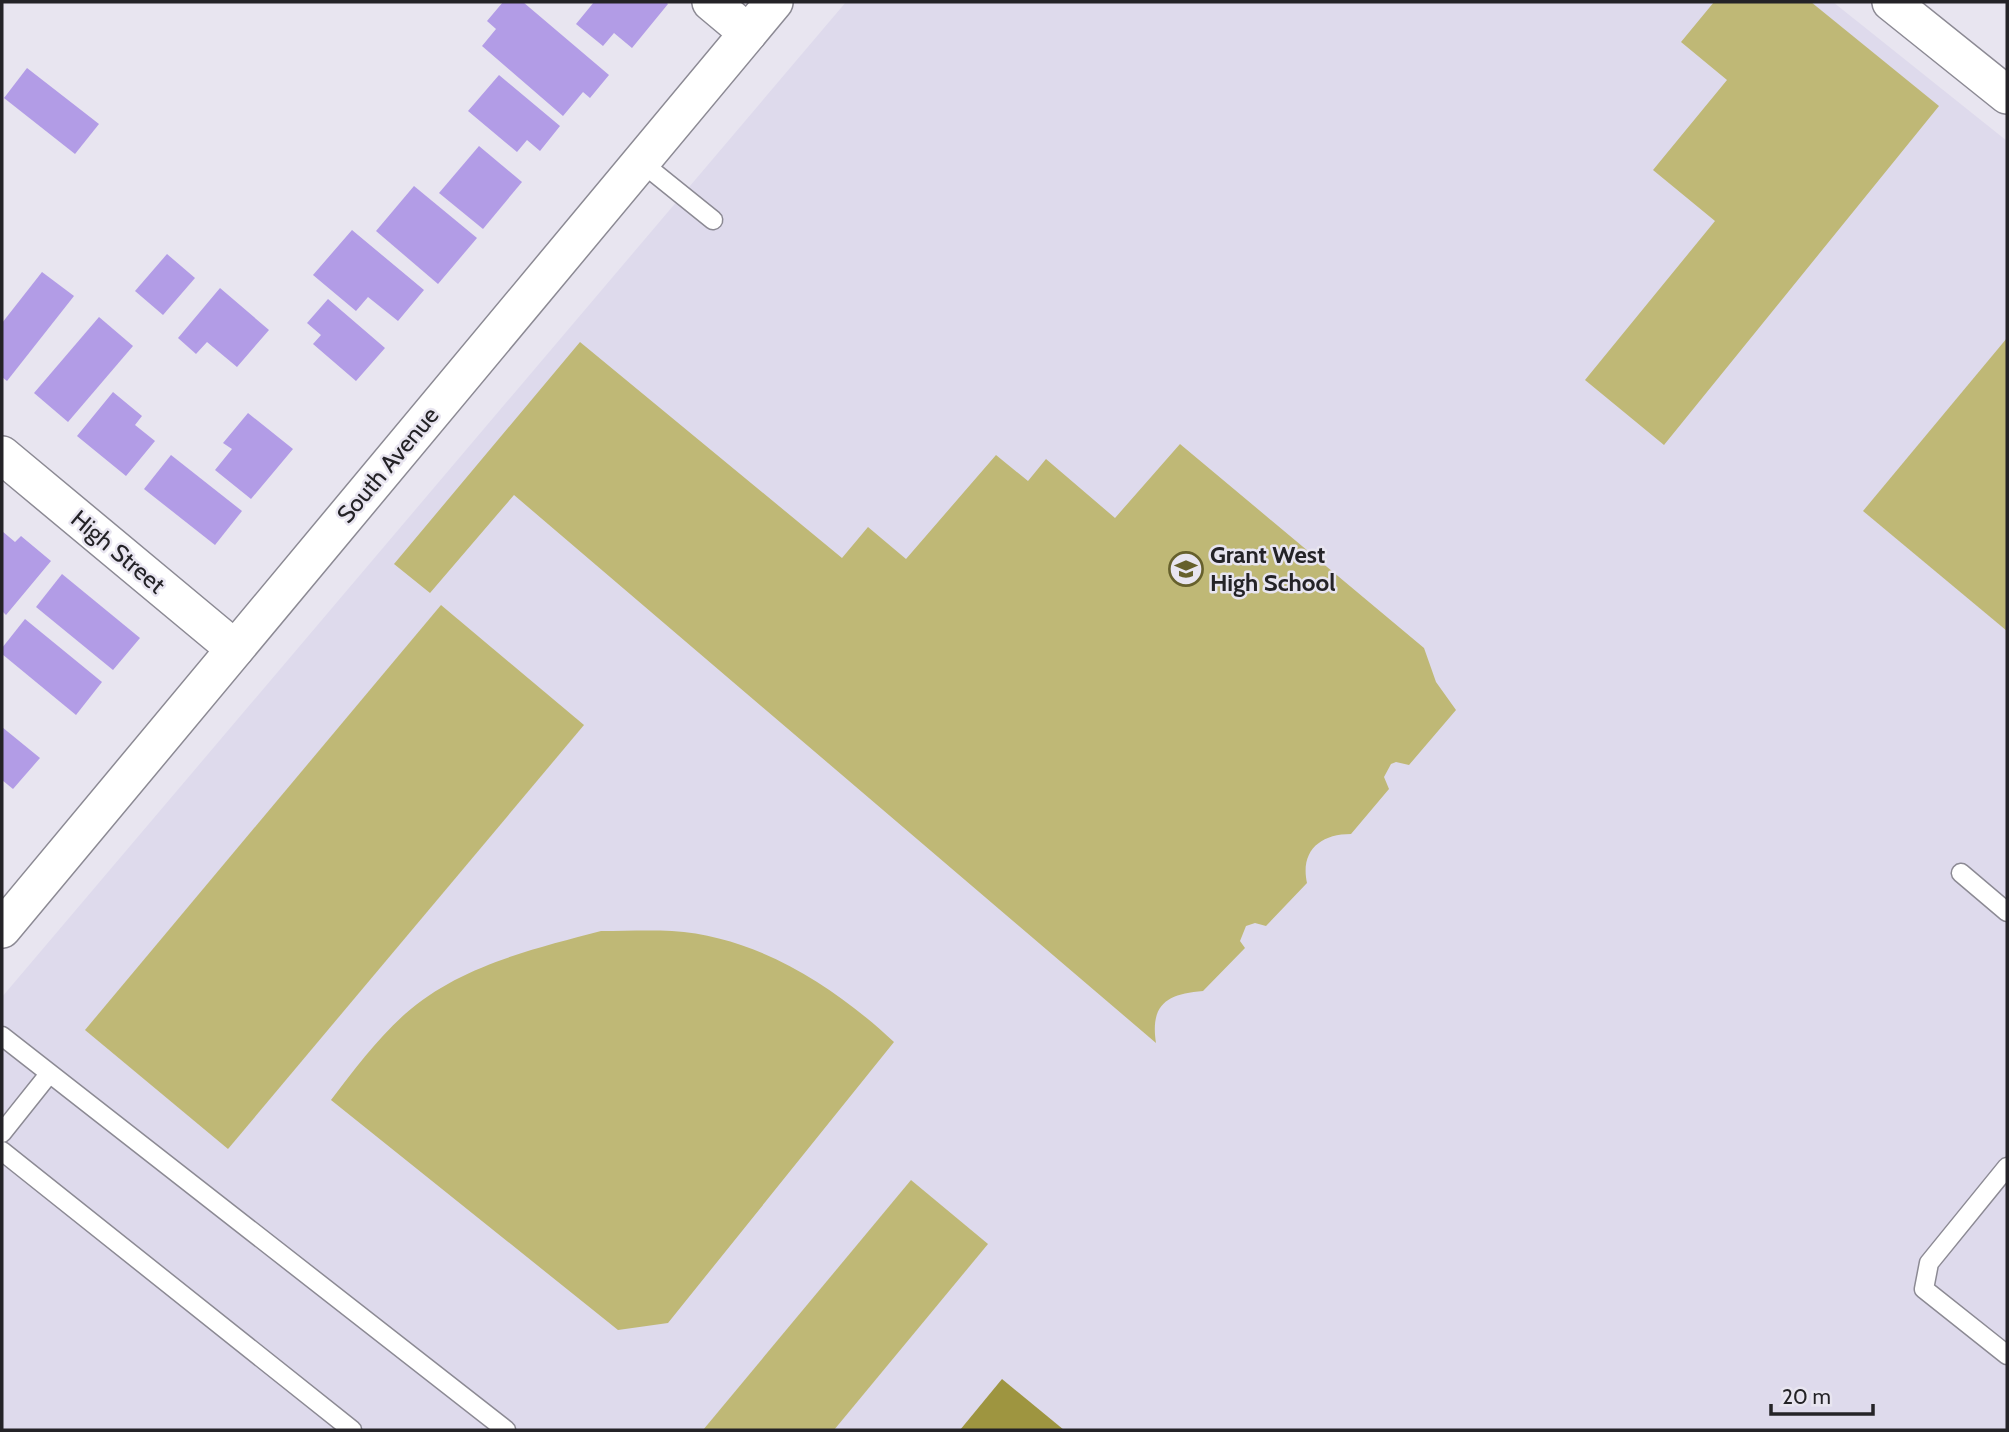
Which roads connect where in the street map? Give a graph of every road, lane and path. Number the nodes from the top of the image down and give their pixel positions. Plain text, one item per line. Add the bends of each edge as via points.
1 (710, 2) edge
2 (774, 2) edge
3 (1891, 2) edge
4 (748, 33) junction
5 (2004, 85) edge
6 (641, 162) junction
7 (713, 220) dead end
8 (2, 455) edge
9 (235, 649) junction
10 (1961, 873) dead end
11 (2007, 912) edge
12 (2, 929) edge
13 (2, 1036) edge
14 (49, 1074) junction
15 (2, 1133) edge
16 (2, 1151) edge
17 (2007, 1167) edge
18 (2007, 1355) edge
19 (352, 1430) edge
20 (506, 1430) edge

1 - 4 street
2 - 4 street, South Avenue
3 - 5 street
4 - 6 street, South Avenue
6 - 7 lane
6 - 9 street, South Avenue
8 - 9 street, High Street
9 - 12 street, South Avenue
10 - 11 lane
13 - 14 lane
14 - 15 lane
14 - 20 lane
16 - 19 lane
17 - 18 lane via 1929,1263 1924,1289

